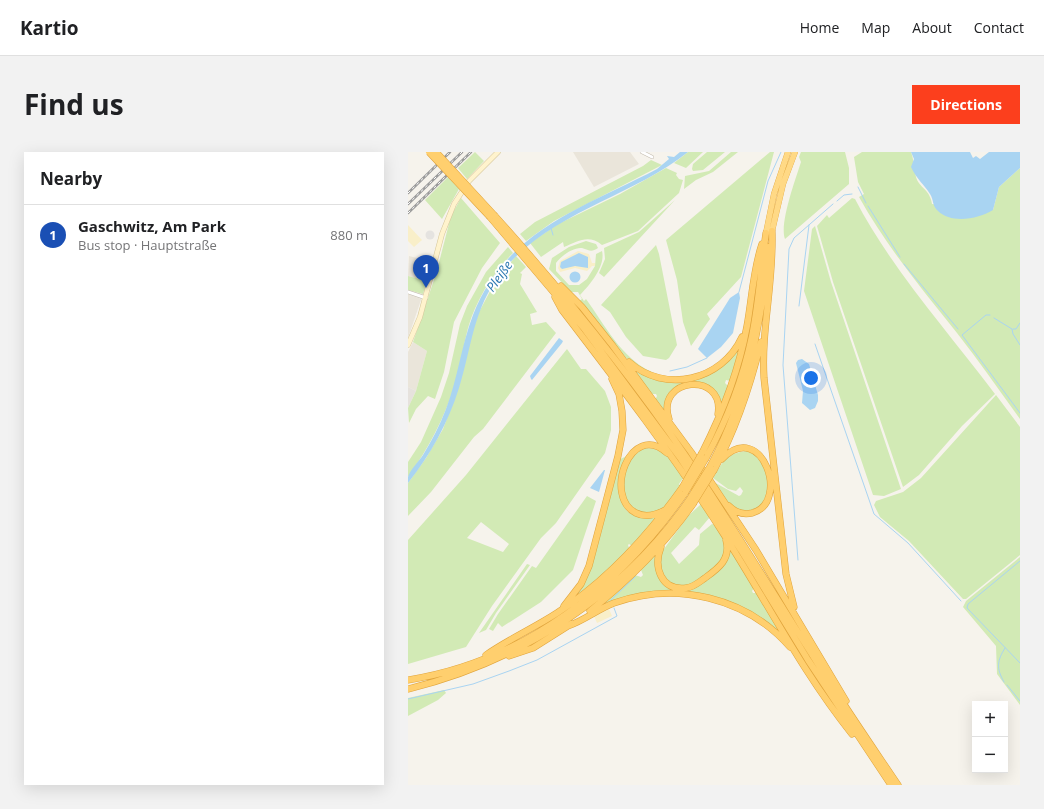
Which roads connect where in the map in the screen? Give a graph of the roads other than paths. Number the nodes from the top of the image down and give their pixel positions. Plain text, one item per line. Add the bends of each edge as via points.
1 (429, 152) edge
2 (436, 152) edge
3 (498, 152) edge
4 (642, 152) edge
5 (788, 152) edge
6 (795, 152) edge
7 (652, 157) dead end
8 (769, 232) junction
9 (539, 269) junction
10 (546, 273) junction
11 (551, 288) junction
12 (408, 292) edge
13 (426, 298) junction
14 (750, 309) junction
15 (766, 321) junction
16 (408, 345) edge
17 (615, 349) junction
18 (600, 358) junction
19 (716, 424) junction
20 (674, 429) junction
21 (704, 455) junction
22 (673, 458) junction
23 (714, 466) junction
24 (683, 490) junction
25 (720, 496) junction
26 (691, 502) junction
27 (668, 508) junction
28 (724, 535) junction
29 (664, 542) junction
30 (558, 612) junction
31 (568, 626) junction
32 (808, 637) junction
33 (496, 660) junction
34 (474, 662) junction
35 (812, 676) junction
36 (408, 680) edge
37 (408, 689) edge
38 (850, 713) junction
39 (867, 750) junction
40 (891, 785) edge
41 (898, 785) edge

1 - 9 highway, bridge
2 - 9 highway, bridge
3 - 13 main road via 469,181 454,204 440,242
4 - 7 street
5 - 8 highway via 774,194
6 - 8 highway
8 - 14 highway via 757,258
8 - 15 highway via 773,266
8 - 21 highway via 747,358 729,408
8 - 23 highway via 760,321 749,370
9 - 10 highway
9 - 11 highway
10 - 17 highway via 575,299
10 - 38 highway via 616,361 686,456
11 - 18 highway via 562,310
11 - 39 highway via 616,370 685,465
12 - 13 street
13 - 16 main road
14 - 17 highway via 743,336 734,352 716,368 695,378 672,380 649,375 634,367
14 - 19 highway via 737,366
15 - 23 highway via 743,409
15 - 32 highway via 764,378 786,574 791,601
17 - 20 highway
18 - 22 highway
18 - 30 highway via 620,400 623,424 621,443 589,566 577,590
19 - 20 highway via 719,408 716,396 706,387 689,384 677,390 669,400 668,414
19 - 21 highway
20 - 25 highway
21 - 24 highway, bridge
22 - 27 highway via 656,446 638,448 626,460 621,488 625,504 637,514 653,516
22 - 28 highway
23 - 25 highway via 731,452 747,449 762,456 769,473 769,496 765,505 757,511 739,513 730,508
23 - 26 highway, bridge
24 - 27 highway
24 - 34 highway via 644,546 590,597 529,637
25 - 32 highway
26 - 29 highway
26 - 33 highway via 648,551 600,596 548,633
27 - 30 highway via 620,563 594,587
28 - 29 highway via 727,551 723,564 697,584 685,588 669,584 659,572 657,558
28 - 35 highway
29 - 31 highway via 624,583
30 - 34 highway
31 - 33 highway via 527,651
31 - 35 highway via 606,606 631,598 666,593 701,596 734,606 764,623 789,646
32 - 38 highway via 839,687
33 - 37 highway
34 - 36 highway
35 - 39 highway via 840,719
38 - 41 highway
39 - 40 highway

